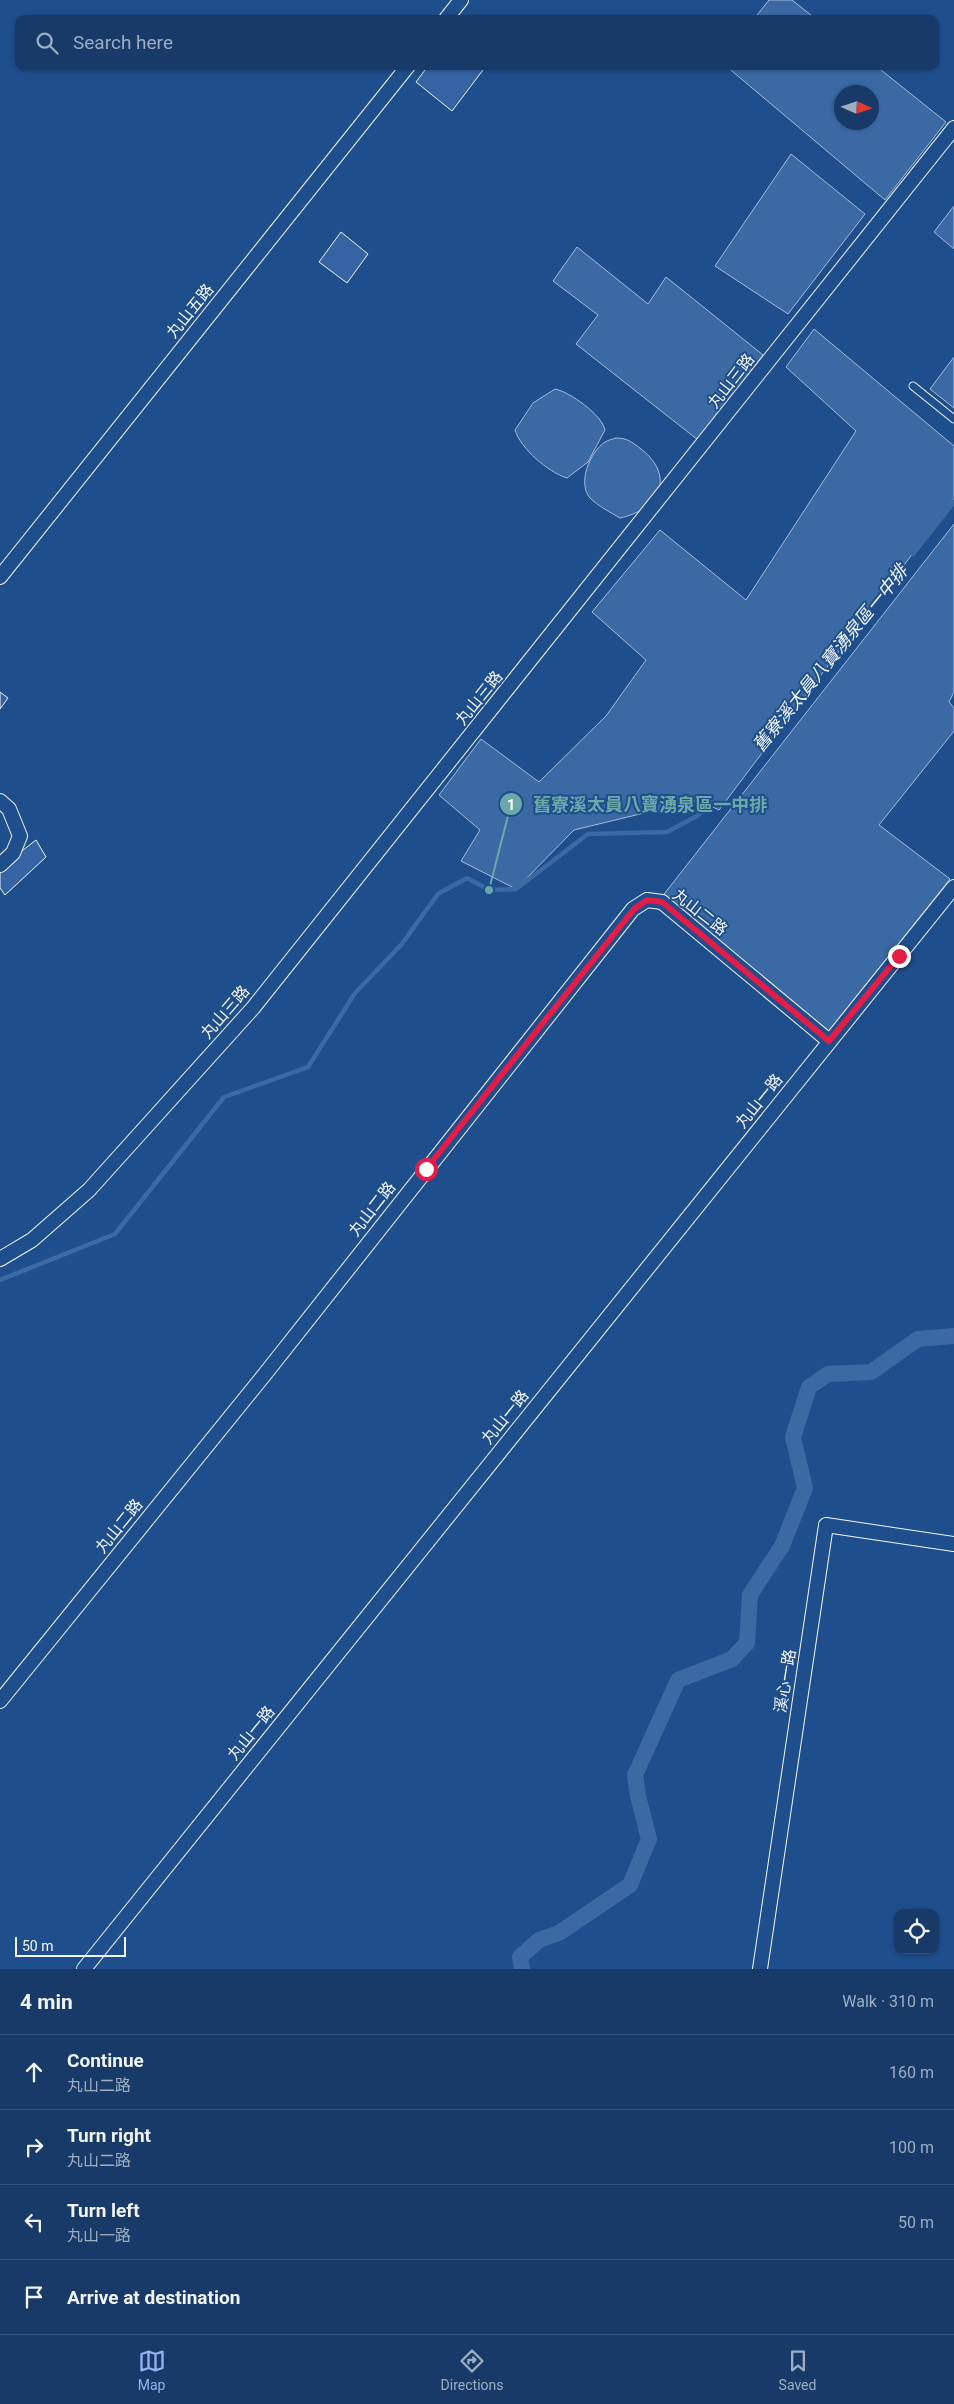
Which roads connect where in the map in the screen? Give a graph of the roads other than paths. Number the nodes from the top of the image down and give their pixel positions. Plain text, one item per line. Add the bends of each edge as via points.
1 (461, 0) edge
2 (449, 15) edge
3 (405, 70) edge
4 (954, 128) edge
5 (913, 386) dead end
6 (954, 419) edge
7 (0, 577) edge
8 (0, 801) edge
9 (0, 865) edge
10 (954, 887) edge
11 (829, 1041) junction
12 (0, 1260) edge
13 (954, 1544) edge
14 (0, 1701) edge
15 (84, 1969) edge
16 (760, 1969) edge

1 - 2 street
3 - 7 street, 丸山五路
4 - 12 street, 丸山三路 via 253,1008 89,1190 32,1240
5 - 6 lane
8 - 9 street via 9,808 20,836 13,853
10 - 11 street, 丸山一路
11 - 14 street, 丸山二路 via 662,902 647,900 634,909 265,1374
11 - 15 street, 丸山一路
13 - 16 street, 溪心一路 via 826,1525

